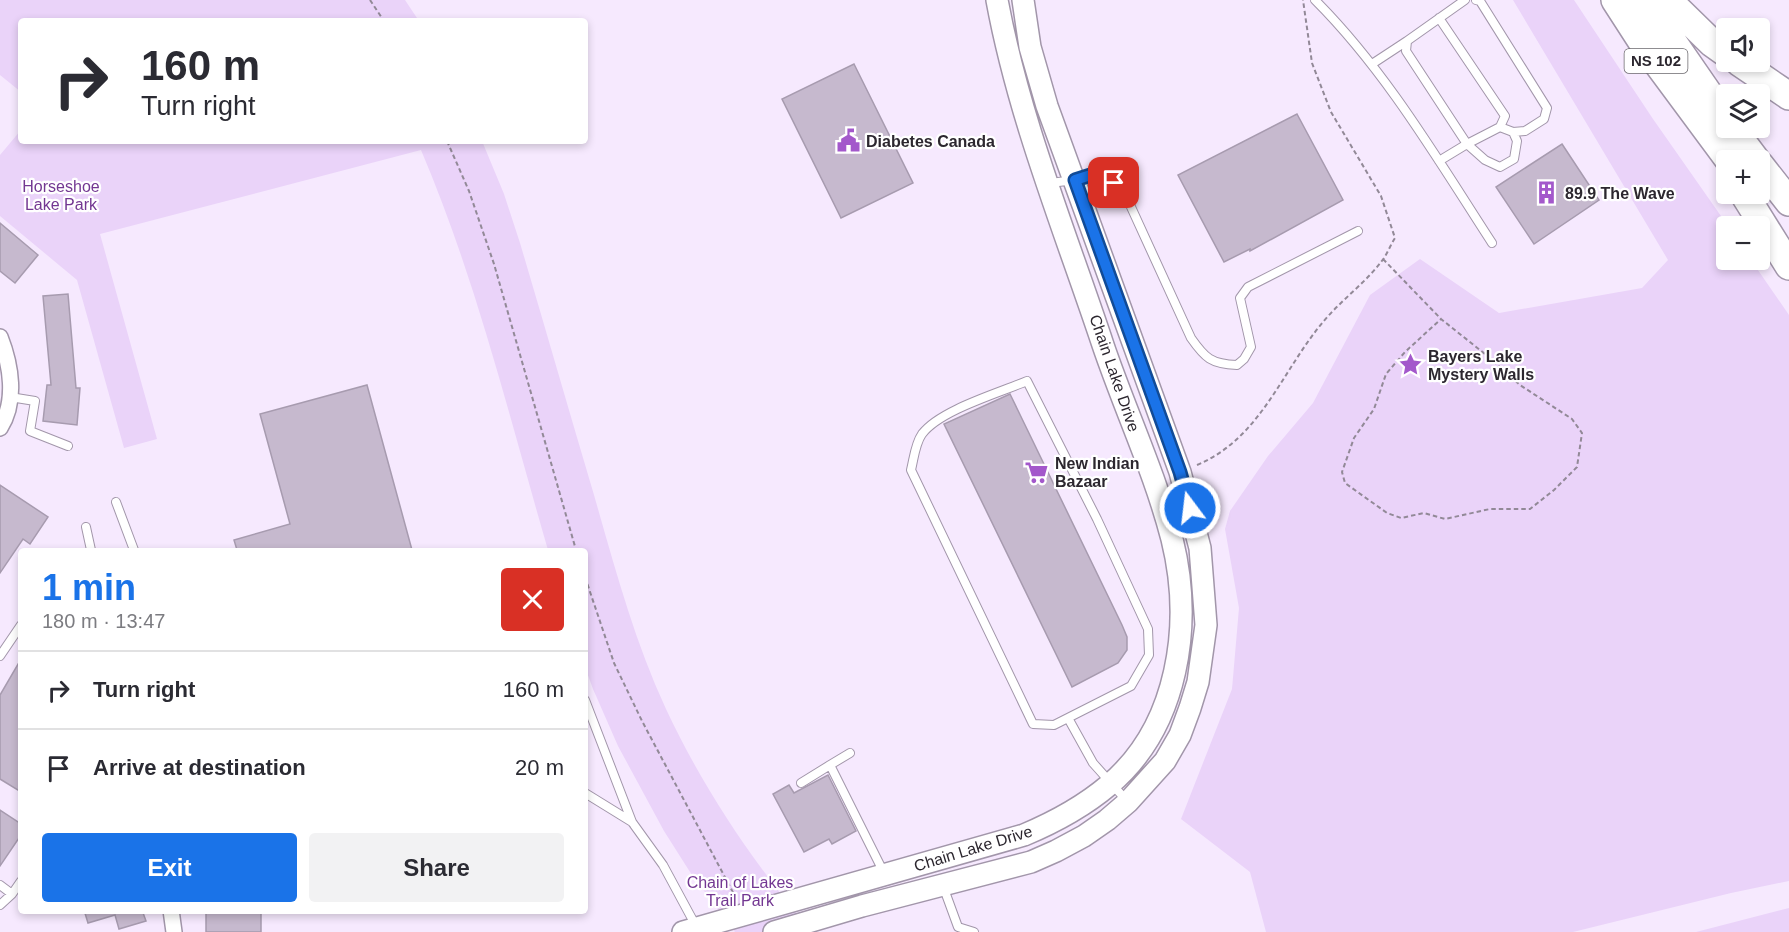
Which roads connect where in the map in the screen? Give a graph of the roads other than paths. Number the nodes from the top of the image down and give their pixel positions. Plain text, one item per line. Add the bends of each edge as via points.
1 (997, 0) edge
2 (1023, 0) edge
3 (1315, 0) edge
4 (1465, 0) edge
5 (1476, 0) edge
6 (1615, 0) edge
7 (1644, 0) edge
8 (1668, 0) edge
9 (1439, 18) junction
10 (1407, 41) junction
11 (1716, 46) edge
12 (1372, 64) junction
13 (1753, 72) edge
14 (1789, 96) edge
15 (1713, 120) edge
16 (1500, 127) junction
17 (1513, 132) junction
18 (1467, 144) junction
19 (1724, 150) edge
20 (1439, 161) junction
21 (1770, 178) edge
22 (1075, 180) junction
23 (1048, 183) junction
24 (1789, 202) edge
25 (1750, 204) edge
26 (1763, 204) edge
27 (1358, 231) dead end
28 (1789, 236) edge
29 (1492, 243) dead end
30 (1789, 266) edge
31 (0, 337) edge
32 (10, 397) junction
33 (0, 428) edge
34 (68, 446) dead end
35 (116, 502) dead end
36 (86, 527) dead end
37 (91, 548) edge
38 (133, 548) edge
39 (18, 629) edge
40 (0, 656) edge
41 (588, 708) edge
42 (1068, 718) junction
43 (850, 753) dead end
44 (831, 765) junction
45 (801, 783) dead end
46 (1110, 784) junction
47 (588, 795) edge
48 (1128, 802) junction
49 (632, 822) junction
50 (884, 874) junction
51 (0, 885) edge
52 (18, 885) edge
53 (942, 885) junction
54 (12, 894) junction
55 (858, 895) junction
56 (0, 905) edge
57 (172, 914) edge
58 (793, 918) edge
59 (693, 930) edge
60 (956, 930) edge
61 (174, 932) edge
62 (774, 932) edge
63 (974, 932) edge

1 - 23 street, Chain Lake Drive via 1021,103
2 - 22 street, Chain Lake Drive via 1030,47 1047,106
3 - 12 lane
4 - 9 lane
5 - 17 lane via 1547,108 1544,119 1525,131
6 - 15 highway, NS 102 via 1646,48
7 - 15 highway, NS 102
8 - 11 highway
9 - 10 lane
9 - 16 lane via 1505,116
10 - 12 lane
10 - 18 lane via 1406,51
12 - 20 lane
13 - 14 highway
15 - 19 highway
16 - 17 lane
16 - 18 lane
17 - 18 lane via 1517,141 1514,159 1500,167
18 - 20 lane
20 - 29 lane
21 - 24 highway
22 - 23 lane
22 - 27 lane via 1097,173 1126,196 1191,338 1213,362 1223,365 1237,365 1251,346 1240,298 1248,287
22 - 48 street, Chain Lake Drive via 1180,472 1200,548 1206,625 1198,682 1180,735 1165,761
23 - 46 street, Chain Lake Drive via 1163,509 1178,574 1181,639 1166,702 1136,757
25 - 30 highway
26 - 28 highway
31 - 32 street via 10,368
32 - 33 street
32 - 34 lane via 35,400 30,431
35 - 38 lane
36 - 37 lane
39 - 40 lane
41 - 49 lane
42 - 42 lane via 1054,725 1033,724 911,470 923,433 950,413 1027,381 1148,629 1149,655 1131,686
42 - 46 lane via 1093,763
43 - 44 lane
44 - 45 lane
44 - 50 lane
46 - 48 lane
46 - 50 street, Chain Lake Drive via 1057,821 1024,835
47 - 49 lane
48 - 53 street, Chain Lake Drive via 1056,852
49 - 59 lane via 663,865
50 - 55 street, Chain Lake Drive
51 - 54 lane
52 - 54 lane
53 - 55 street, Chain Lake Drive
53 - 60 lane
54 - 56 lane
55 - 58 street, Chain Lake Drive
57 - 61 street
58 - 59 street, Chain Lake Drive via 744,914
58 - 62 street, Chain Lake Drive
60 - 63 lane

